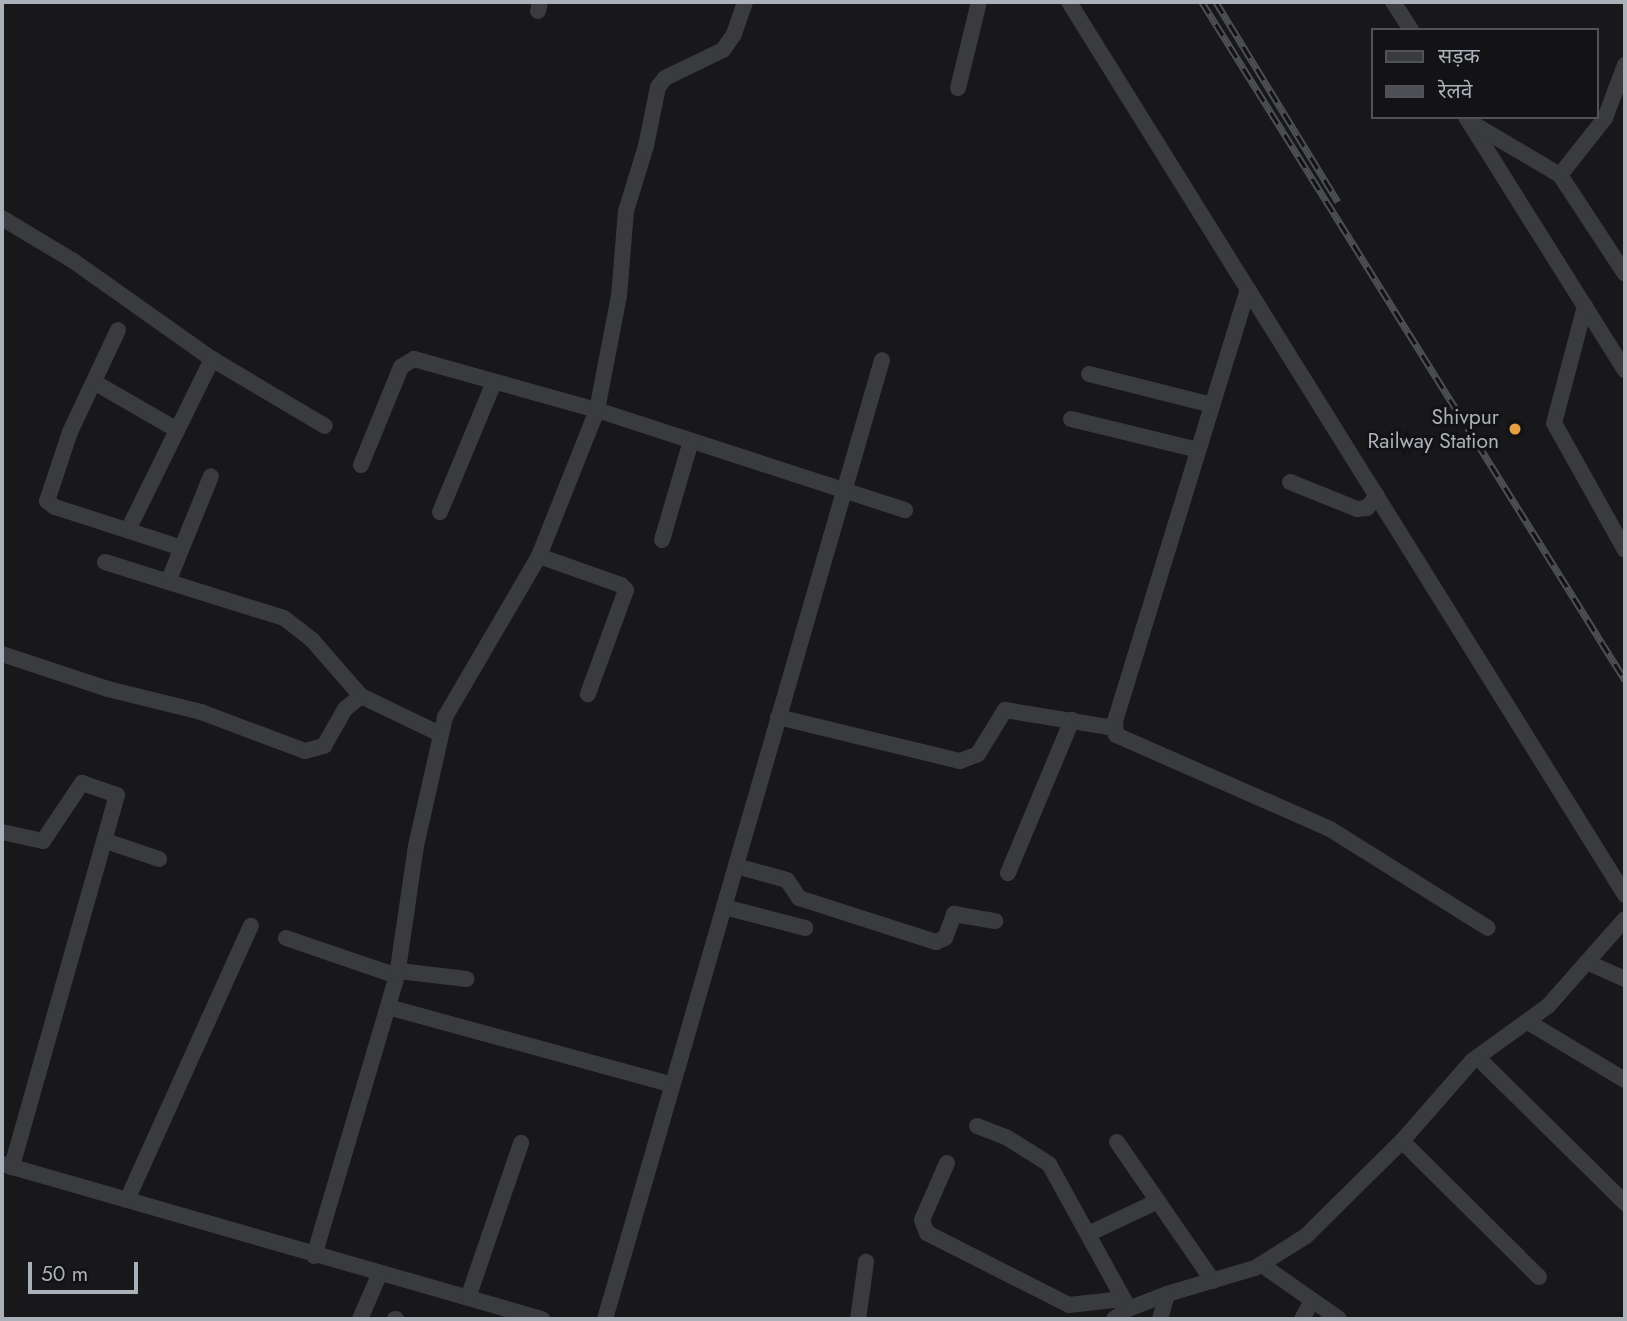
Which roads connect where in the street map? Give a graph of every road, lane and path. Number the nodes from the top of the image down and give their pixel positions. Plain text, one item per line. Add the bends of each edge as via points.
1 (745, 2) edge
2 (979, 2) edge
3 (1069, 2) edge
4 (1393, 2) edge
5 (1409, 28) edge
6 (1625, 65) edge
7 (958, 88) dead end
8 (1467, 119) edge
9 (1560, 176) junction
10 (2, 218) edge
11 (1625, 274) edge
12 (1248, 289) junction
13 (1585, 306) junction
14 (118, 330) dead end
15 (212, 359) junction
16 (882, 360) dead end
17 (1625, 370) edge
18 (1089, 374) dead end
19 (93, 382) junction
20 (494, 382) junction
21 (1212, 404) junction
22 (597, 410) junction
23 (1071, 419) dead end
24 (325, 426) dead end
25 (177, 430) junction
26 (691, 441) junction
27 (1198, 450) junction
28 (361, 465) dead end
29 (211, 476) dead end
30 (1290, 482) dead end
31 (842, 490) junction
32 (1377, 495) junction
33 (905, 510) dead end
34 (440, 512) dead end
35 (128, 530) junction
36 (662, 540) dead end
37 (182, 548) junction
38 (1625, 550) edge
39 (539, 556) junction
40 (105, 562) dead end
41 (168, 582) junction
42 (2, 654) edge
43 (588, 694) dead end
44 (361, 696) junction
45 (778, 717) junction
46 (1072, 720) junction
47 (1114, 729) junction
48 (440, 734) junction
49 (2, 832) edge
50 (106, 841) junction
51 (159, 859) dead end
52 (736, 866) junction
53 (1008, 873) dead end
54 (1625, 895) edge
55 (724, 907) junction
56 (1625, 919) edge
57 (995, 921) dead end
58 (251, 926) dead end
59 (805, 928) dead end
60 (1488, 928) dead end
61 (286, 938) dead end
62 (1589, 963) junction
63 (398, 974) junction
64 (467, 979) dead end
65 (1625, 979) edge
66 (388, 1007) junction
67 (1528, 1022) junction
68 (1477, 1056) junction
69 (1625, 1080) edge
70 (670, 1084) junction
71 (976, 1126) dead end
72 (1402, 1141) junction
73 (1117, 1142) dead end
74 (521, 1143) dead end
75 (947, 1163) dead end
76 (7, 1166) edge
77 (127, 1200) junction
78 (1158, 1201) junction
79 (1625, 1203) edge
80 (1087, 1234) junction
81 (314, 1256) junction
82 (866, 1262) dead end
83 (1262, 1265) junction
84 (380, 1273) junction
85 (1539, 1278) dead end
86 (1213, 1281) junction
87 (1167, 1294) junction
88 (468, 1298) junction
89 (1312, 1301) junction
90 (1126, 1304) junction
91 (360, 1319) edge
92 (541, 1319) edge
93 (605, 1319) edge
94 (858, 1319) edge
95 (1114, 1319) edge
96 (1160, 1319) edge
97 (1302, 1319) edge
98 (1339, 1319) edge

1 - 22 street via 730,43 665,78 657,87 646,146 626,211 619,296
2 - 7 street
3 - 12 street
4 - 5 street
6 - 9 street via 1605,118
8 - 9 street
8 - 13 street
9 - 11 street
10 - 15 street via 72,260
12 - 21 street
12 - 32 street
13 - 17 street
13 - 38 street via 1554,423
14 - 19 street
15 - 24 street
15 - 25 street
16 - 31 street
18 - 21 street
19 - 25 street
19 - 35 street via 47,501
20 - 22 street
20 - 28 street via 414,359 404,361
20 - 34 street
21 - 27 street
22 - 26 street
22 - 39 street
23 - 27 street
25 - 35 street
26 - 31 street
26 - 36 street
27 - 47 street
29 - 37 street
30 - 32 street via 1356,509 1367,508
31 - 33 street
31 - 45 street
32 - 54 street
35 - 37 street
37 - 41 street
39 - 43 street via 621,584 626,590
39 - 48 street
40 - 41 street
41 - 44 street via 284,618 313,641
42 - 44 street via 108,689 201,712 305,751 324,746 345,709
44 - 48 street
45 - 46 street via 960,761 978,754 1006,710
45 - 52 street
46 - 47 street
46 - 53 street
47 - 60 street via 1121,739 1330,829
48 - 63 street via 416,846
49 - 50 street via 43,841 78,786 88,783 117,796
50 - 51 street
50 - 76 street
52 - 55 street
52 - 57 street via 787,880 799,898 936,942 945,938 954,914
55 - 59 street
55 - 70 street
56 - 62 street
58 - 77 street
61 - 63 street
62 - 65 street
62 - 67 street
63 - 64 street
63 - 66 street
66 - 70 street
66 - 81 street
67 - 68 street
67 - 69 street
68 - 72 street
68 - 79 street
70 - 93 street
71 - 80 street via 1006,1137 1049,1164
72 - 83 street via 1306,1236
72 - 85 street
73 - 78 street
74 - 88 street
75 - 90 street via 922,1220 928,1233 1069,1305
76 - 77 street
77 - 81 street
78 - 80 street
78 - 86 street
80 - 90 street
81 - 84 street
82 - 94 street
83 - 86 street
83 - 89 street
84 - 88 street
84 - 91 street
86 - 87 street
87 - 90 street
87 - 96 street
88 - 92 street
89 - 97 street
89 - 98 street
90 - 95 street

